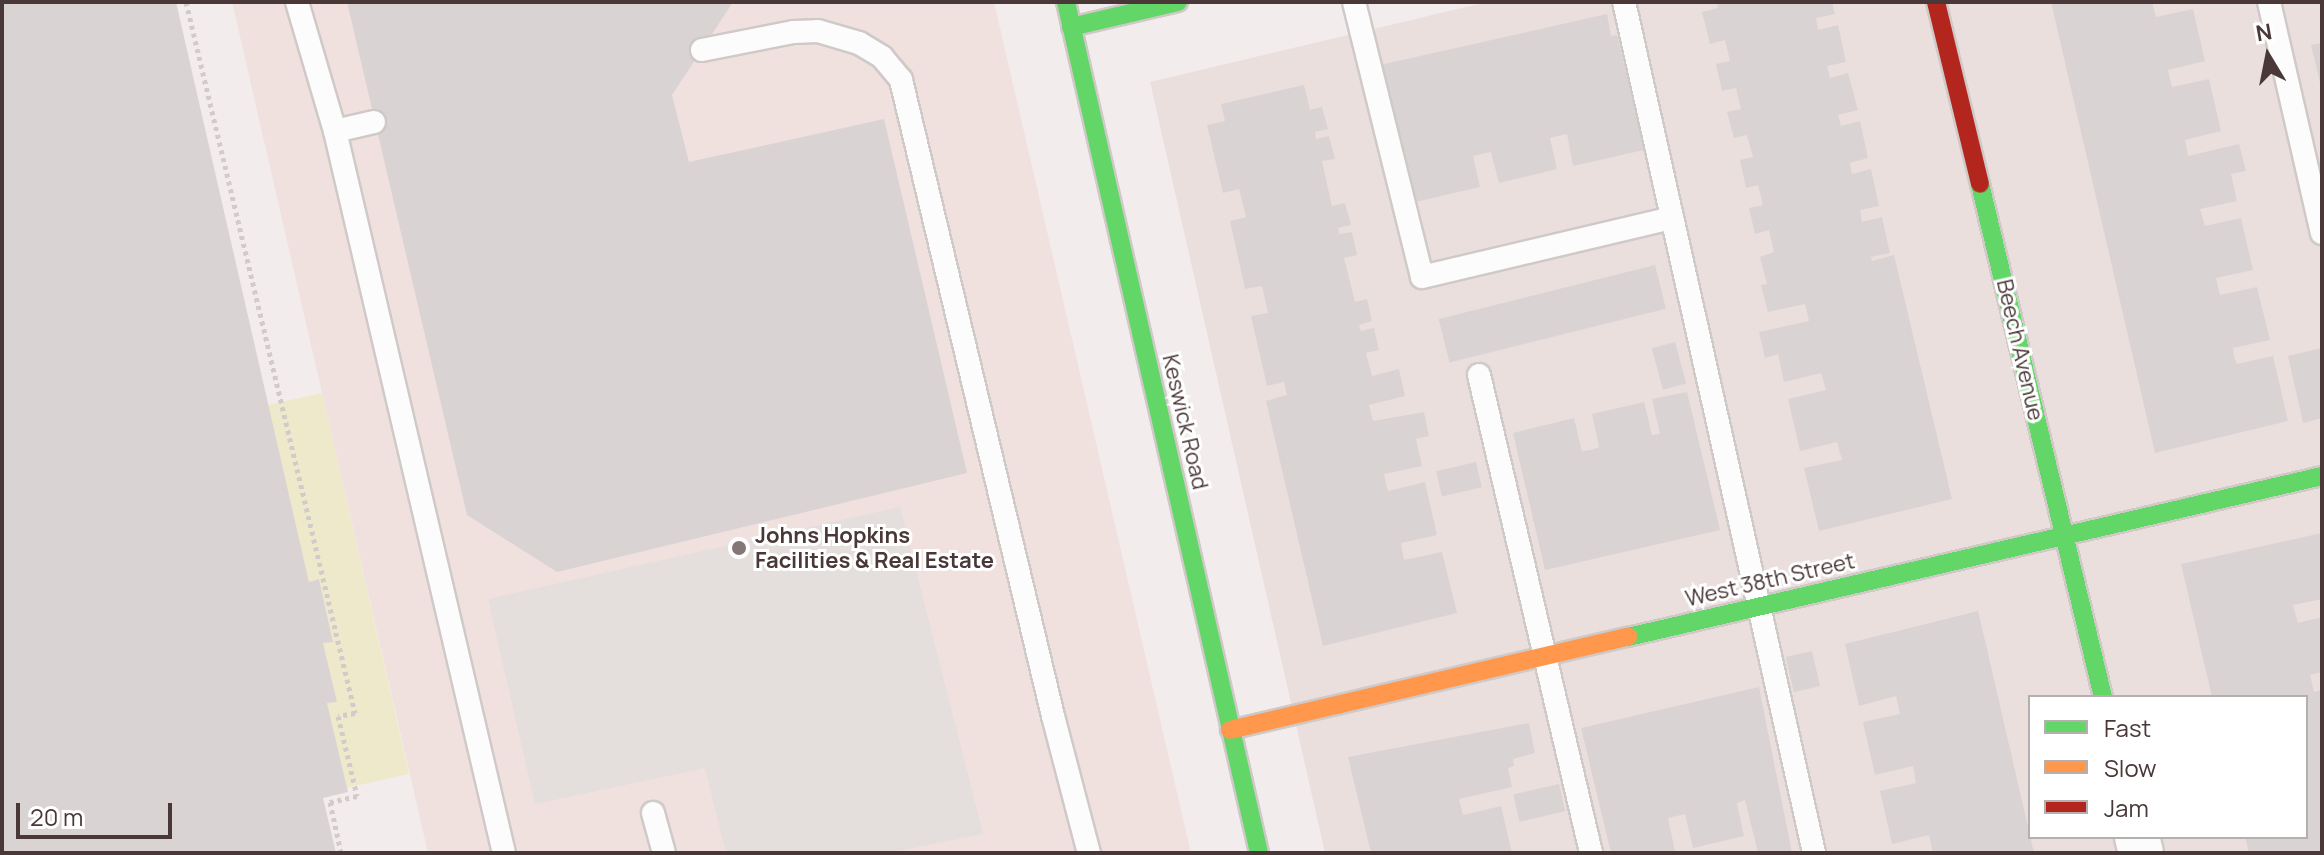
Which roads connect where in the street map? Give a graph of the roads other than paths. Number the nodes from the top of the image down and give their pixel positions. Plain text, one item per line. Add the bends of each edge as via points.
1 (297, 2) edge
2 (1066, 2) edge
3 (1178, 2) edge
4 (1354, 2) edge
5 (1624, 2) edge
6 (1936, 2) edge
7 (2269, 2) edge
8 (1071, 27) junction
9 (702, 50) dead end
10 (374, 122) dead end
11 (335, 131) junction
12 (1672, 218) junction
13 (2322, 233) edge
14 (1479, 375) dead end
15 (2322, 476) edge
16 (2064, 536) junction
17 (1758, 607) junction
18 (1545, 656) junction
19 (2103, 695) edge
20 (1230, 730) junction
21 (653, 813) dead end
22 (504, 853) edge
23 (664, 853) edge
24 (1089, 853) edge
25 (1259, 853) edge
26 (1591, 853) edge
27 (1814, 853) edge

1 - 11 lane
2 - 8 street, Keswick Road
3 - 8 street
4 - 12 lane via 1422,277
5 - 12 lane
6 - 16 street, Beech Avenue
7 - 13 lane
8 - 20 street, Keswick Road
9 - 24 lane via 818,31 859,43 882,57 901,80
10 - 11 lane
11 - 22 lane
12 - 17 lane
14 - 18 lane
15 - 16 street, West 38th Street
16 - 17 street, West 38th Street
16 - 19 street, Beech Avenue
17 - 18 street, West 38th Street
17 - 27 lane
18 - 20 street, West 38th Street
18 - 26 lane
20 - 25 street, Keswick Road
21 - 23 lane

